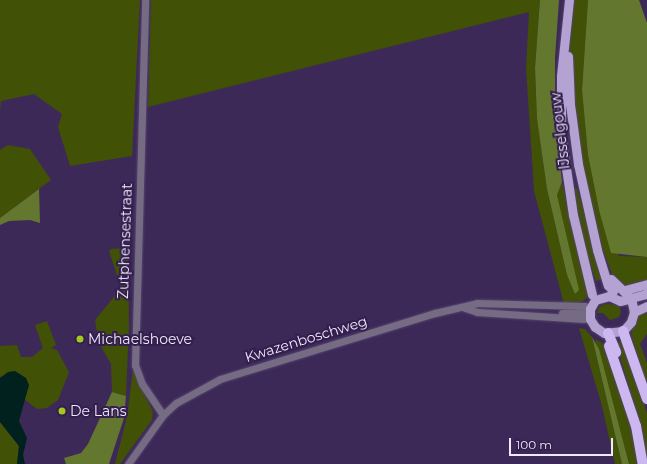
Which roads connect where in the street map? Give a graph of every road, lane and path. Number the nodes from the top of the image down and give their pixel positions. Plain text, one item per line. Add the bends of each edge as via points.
1 (145, 0) edge
2 (569, 0) edge
3 (567, 13) junction
4 (647, 284) edge
5 (613, 287) junction
6 (647, 288) edge
7 (647, 293) edge
8 (595, 296) junction
9 (627, 296) junction
10 (647, 306) edge
11 (465, 308) junction
12 (634, 312) junction
13 (586, 316) junction
14 (624, 328) junction
15 (608, 334) junction
16 (609, 346) joint
17 (620, 371) junction
18 (647, 399) edge
19 (163, 415) junction
20 (128, 464) edge
21 (643, 464) edge

1 - 19 street, Zutphensestraat via 135,365 142,384
2 - 3 main road, IJsselgouw
3 - 5 main road, IJsselgouw via 568,75 573,135 596,243
3 - 8 main road, IJsselgouw via 561,76 561,126 569,191
4 - 9 main road
5 - 8 main road
5 - 9 main road
6 - 9 main road
7 - 9 main road
8 - 9 main road via 609,296 620,301
8 - 13 main road
9 - 12 main road
9 - 14 main road via 629,311
10 - 12 main road
11 - 13 street, Kwazenboschweg via 477,312
11 - 13 street, Kwazenboschweg via 477,303
11 - 19 street, Kwazenboschweg via 435,313 220,379 176,403
12 - 14 main road
13 - 14 main road via 606,328
13 - 15 main road via 595,327
13 - 16 main road
14 - 15 main road
14 - 18 highway
15 - 17 highway via 621,365
16 - 17 highway
17 - 21 highway via 636,426
19 - 20 street

